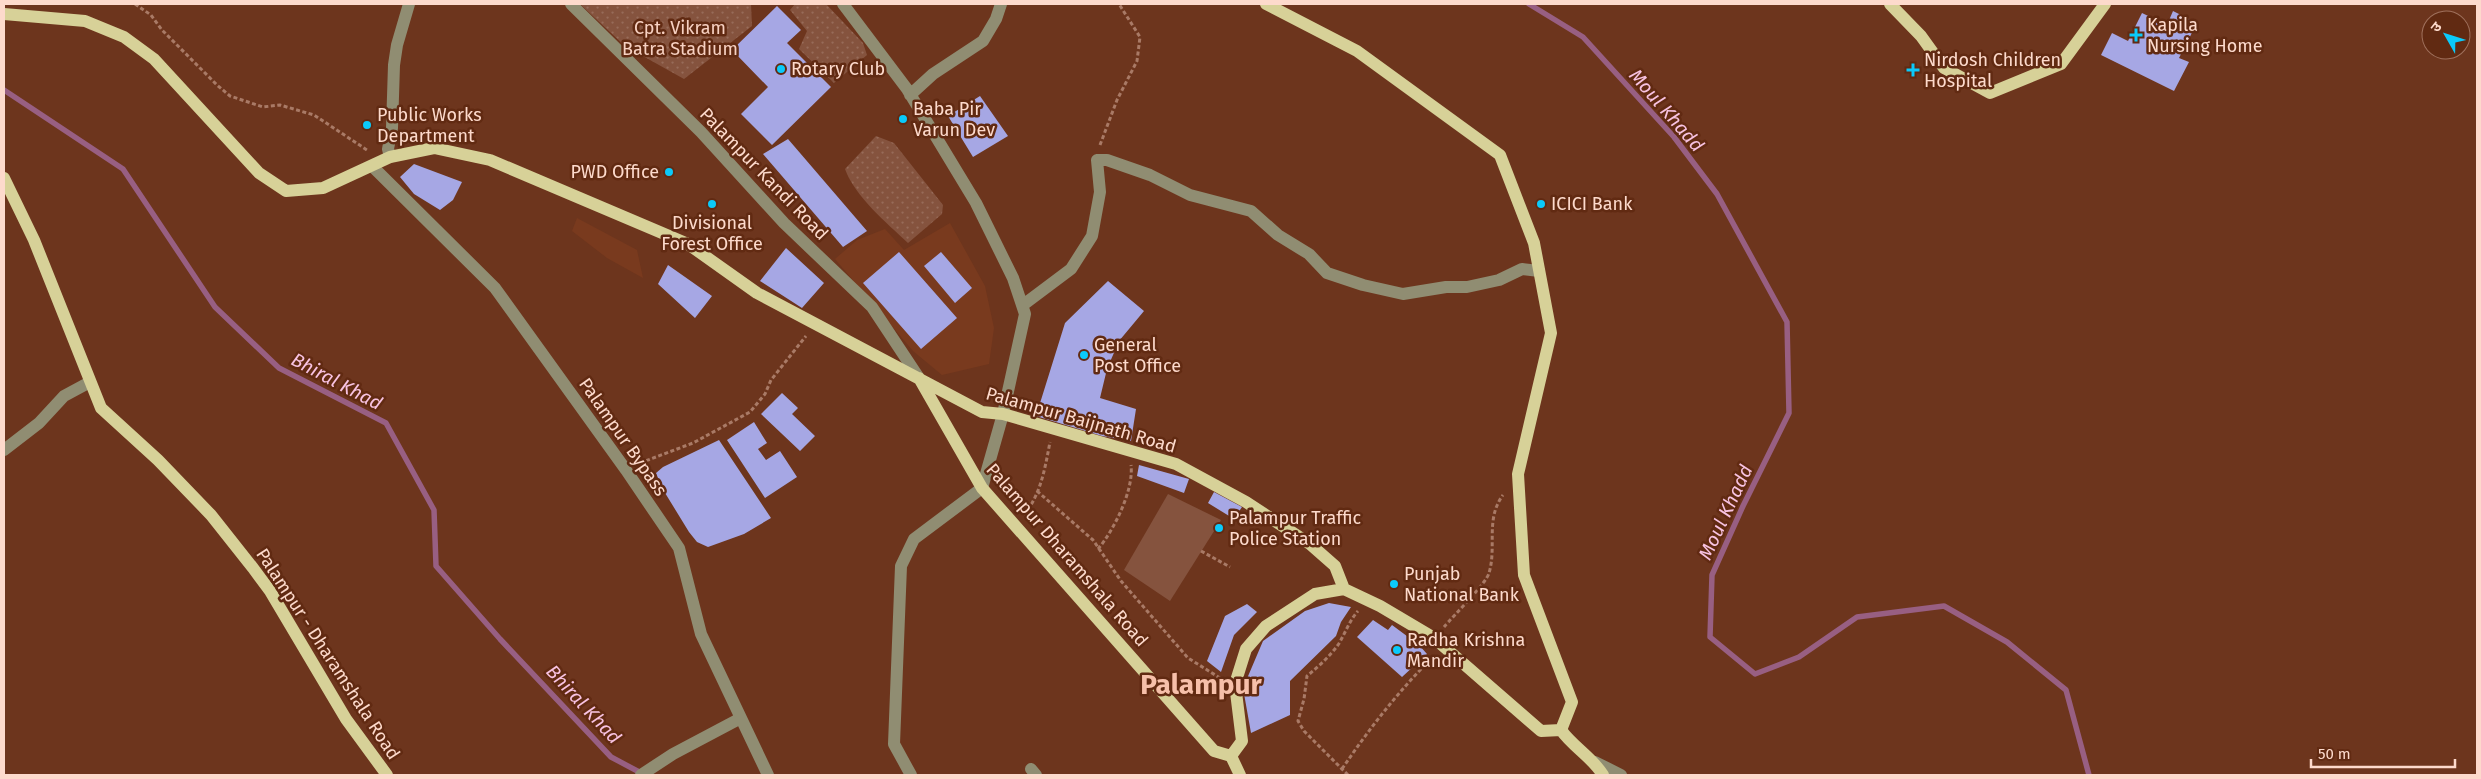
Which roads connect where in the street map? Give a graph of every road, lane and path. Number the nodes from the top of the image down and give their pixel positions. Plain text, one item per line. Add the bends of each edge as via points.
1 (135, 4) edge
2 (409, 4) edge
3 (571, 4) edge
4 (843, 4) edge
5 (1001, 4) edge
6 (1119, 4) edge
7 (1266, 4) edge
8 (1890, 4) edge
9 (2105, 4) edge
10 (4, 14) edge
11 (910, 94) junction
12 (1097, 160) junction
13 (381, 162) junction
14 (4, 178) edge
15 (1539, 272) junction
16 (1023, 305) junction
17 (815, 324) junction
18 (919, 378) junction
19 (90, 382) junction
20 (1003, 414) junction
21 (1052, 434) dead end
22 (4, 450) edge
23 (1129, 450) junction
24 (623, 467) junction
25 (1518, 474) junction
26 (982, 488) junction
27 (1037, 491) junction
28 (1019, 520) dead end
29 (1098, 549) junction
30 (1202, 551) dead end
31 (1230, 567) dead end
32 (1344, 589) junction
33 (1360, 609) dead end
34 (1439, 643) junction
35 (1220, 678) dead end
36 (741, 718) junction
37 (1561, 730) junction
38 (1231, 756) junction
39 (1595, 762) junction
40 (1342, 769) junction
41 (387, 775) edge
42 (641, 775) edge
43 (768, 775) edge
44 (911, 775) edge
45 (1240, 775) edge
46 (1348, 775) edge
47 (1603, 775) edge
48 (1621, 775) edge

1 - 13 path via 151,15 162,30 230,96 263,107 280,105 314,115
2 - 13 street via 394,65 392,128 388,149
3 - 18 street, Palampur Kandi Road via 701,132 784,223 872,307
4 - 11 street
5 - 11 street via 983,41 933,74
6 - 12 path via 1140,37 1137,61 1117,100
7 - 15 main road via 1357,52 1500,154 1534,243
8 - 9 main road via 1921,36 1944,68 1990,93 2061,64
10 - 13 main road, Palampur Baijnath Road via 85,21 124,37 154,59 259,173 286,191 324,188
11 - 16 street via 976,203
12 - 15 street via 1150,175 1190,195 1251,211 1278,235 1309,254 1327,273 1363,286 1403,294 1446,287 1467,288 1499,280 1522,269
12 - 16 street via 1100,192 1092,236 1071,269
13 - 17 main road, Palampur Baijnath Road via 434,148 490,160 688,244 757,293
13 - 24 street, Palampur Bypass via 495,288
14 - 19 main road, Palampur - Dharamshala Road via 34,240
15 - 25 main road via 1551,333
16 - 20 street via 1025,314
17 - 18 main road, Palampur Baijnath Road
17 - 24 path via 750,412 693,443
18 - 20 main road, Palampur Baijnath Road via 982,412
18 - 26 main road, Palampur Dharamshala Road
19 - 22 street via 64,396 39,423
19 - 41 main road, Palampur - Dharamshala Road via 101,408 158,460 210,515 253,568 346,719
20 - 23 main road, Palampur Baijnath Road
20 - 26 street
21 - 27 path
23 - 29 path via 1132,476 1109,536
23 - 32 main road, Palampur Baijnath Road via 1176,464 1246,502 1310,544 1335,566
24 - 36 street, Palampur Bypass via 679,548 701,634
25 - 34 path via 1493,513 1492,562 1488,576
25 - 37 main road via 1524,576 1572,702
26 - 38 main road, Palampur Dharamshala Road via 1214,751
26 - 44 street via 914,539 901,566 894,744
27 - 28 path via 1032,504
27 - 29 path via 1079,527
29 - 35 path via 1121,581 1188,658
30 - 31 path
32 - 34 main road via 1380,606
32 - 38 main road via 1315,594 1266,626 1246,649 1235,684 1242,741
33 - 40 path via 1345,628 1338,644 1307,676 1298,721
34 - 37 main road via 1542,731
34 - 40 path
36 - 42 street
36 - 43 street, Palampur Bypass
37 - 39 main road
38 - 45 main road
39 - 47 main road
39 - 48 street
40 - 46 path

